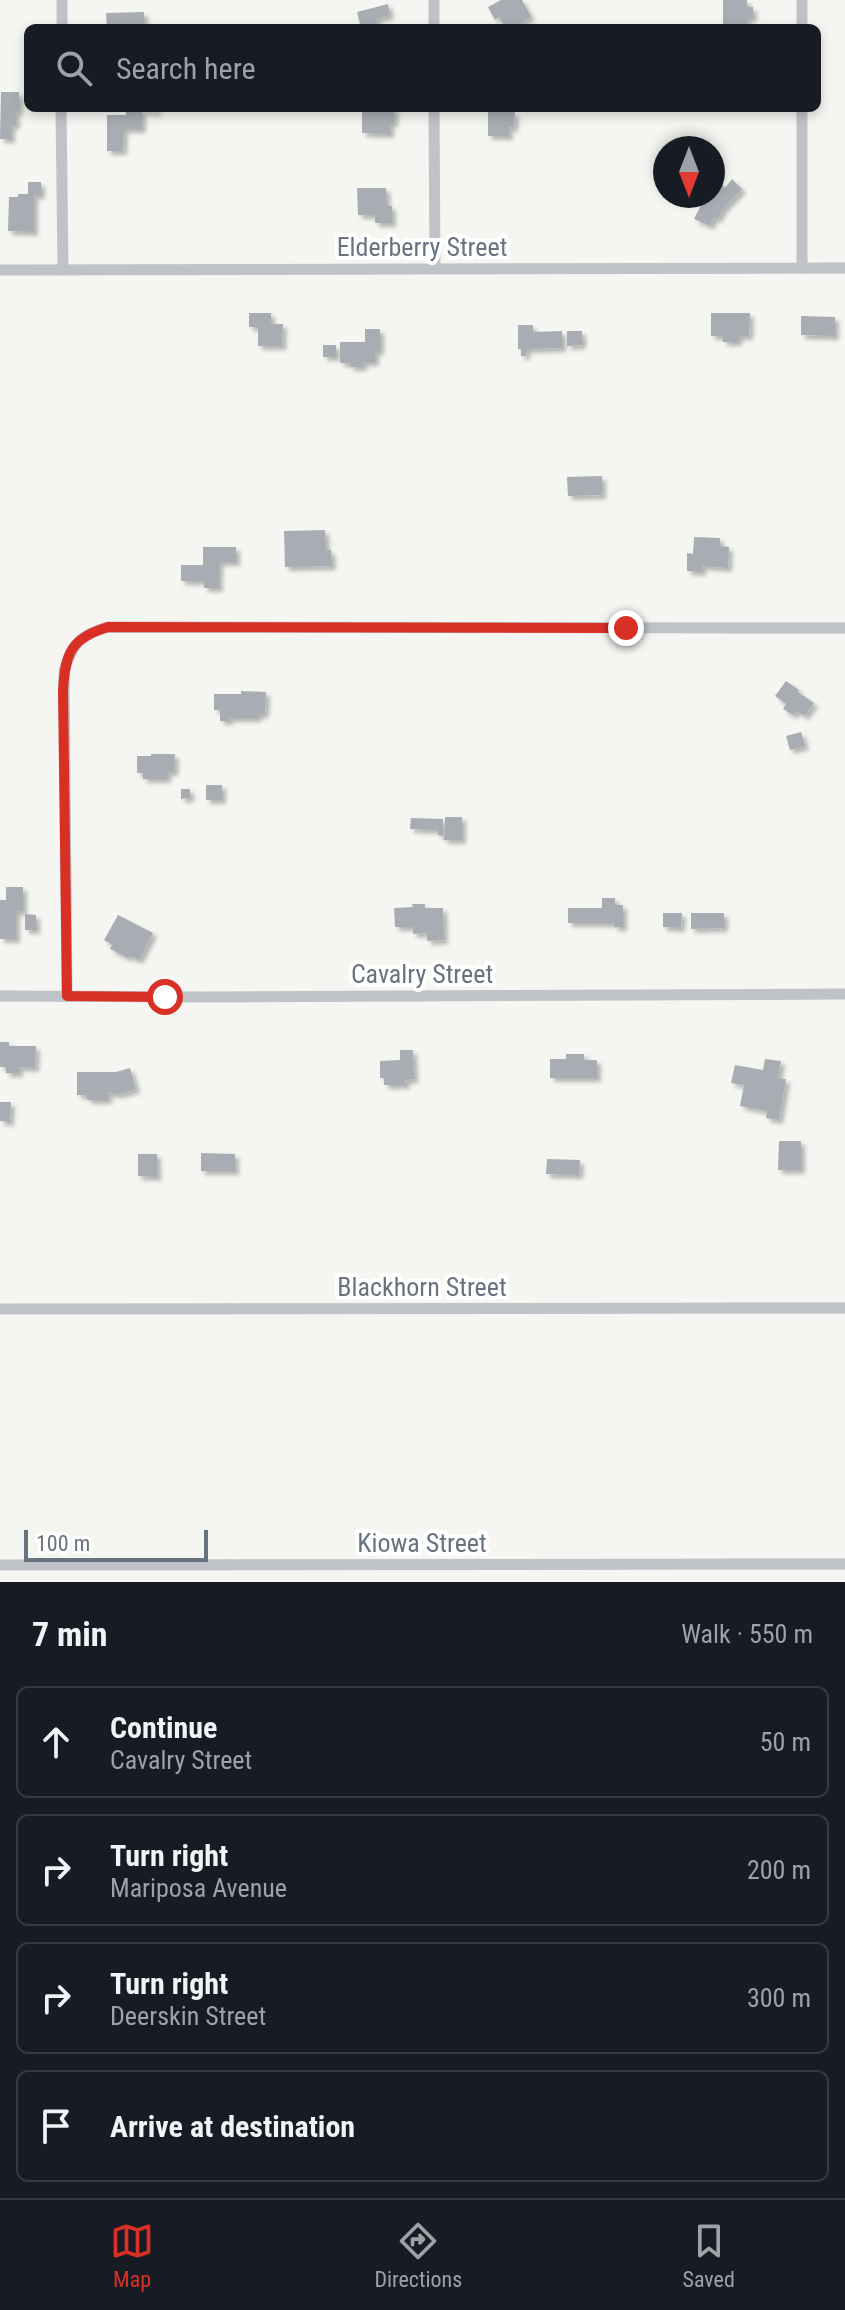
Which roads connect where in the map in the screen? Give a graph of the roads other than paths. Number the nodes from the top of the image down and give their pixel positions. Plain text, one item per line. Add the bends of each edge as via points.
1 (62, 0) edge
2 (434, 0) edge
3 (802, 0) edge
4 (62, 24) edge
5 (434, 24) edge
6 (802, 24) edge
7 (61, 112) edge
8 (434, 112) edge
9 (802, 112) edge
10 (435, 268) junction
11 (802, 268) junction
12 (845, 268) edge
13 (0, 270) edge
14 (63, 270) junction
15 (845, 628) edge
16 (845, 994) edge
17 (0, 996) edge
18 (67, 996) junction
19 (845, 1308) edge
20 (0, 1309) edge
21 (845, 1564) edge
22 (0, 1565) edge

1 - 4 street
2 - 5 street
3 - 6 street
7 - 14 street
8 - 10 street
9 - 11 street
10 - 11 street, Elderberry Street
10 - 14 street, Elderberry Street
11 - 12 street, Elderberry Street
13 - 14 street, Elderberry Street
15 - 18 street via 108,627 89,633 70,653 64,671
16 - 18 street, Cavalry Street
17 - 18 street, Cavalry Street
19 - 20 street, Blackhorn Street
21 - 22 street, Kiowa Street

